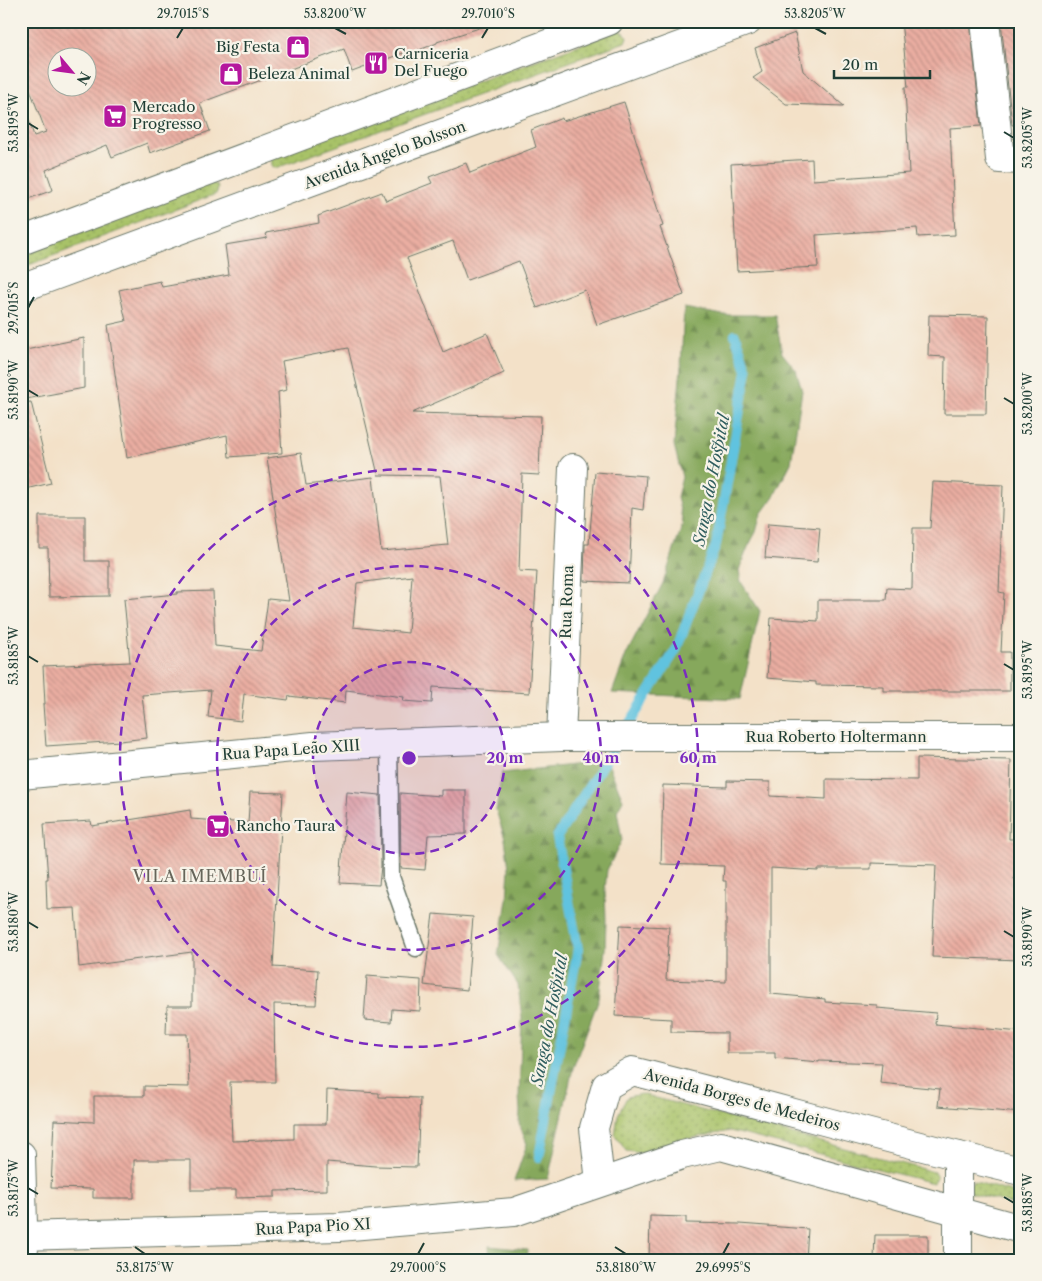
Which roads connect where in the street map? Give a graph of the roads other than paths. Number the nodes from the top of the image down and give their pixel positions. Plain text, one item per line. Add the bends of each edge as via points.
1 (609, 21) edge
2 (748, 21) edge
3 (985, 21) edge
4 (1021, 160) edge
5 (21, 241) edge
6 (21, 288) edge
7 (573, 468) dead end
8 (562, 737) junction
9 (1021, 737) edge
10 (389, 743) junction
11 (21, 775) edge
12 (416, 948) dead end
13 (21, 1155) edge
14 (958, 1156) junction
15 (1021, 1172) edge
16 (600, 1182) junction
17 (958, 1211) junction
18 (1021, 1229) edge
19 (23, 1244) edge
20 (958, 1260) edge

1 - 5 street
2 - 6 street, Avenida Ângelo Bolsson
3 - 4 street via 1000,159
7 - 8 street, Rua Roma
8 - 9 street, Rua Roberto Holtermann
8 - 10 street, Rua Papa Leão XIII
10 - 11 street, Rua Papa Leão XIII via 313,746
10 - 12 lane via 390,877
13 - 19 street
14 - 15 street, Avenida Borges de Medeiros
14 - 16 street, Avenida Borges de Medeiros via 632,1071 606,1086 594,1128
14 - 17 street
16 - 17 street via 721,1146
16 - 19 street, Rua Papa Pio XI via 514,1212 339,1227
17 - 18 street
17 - 20 street

